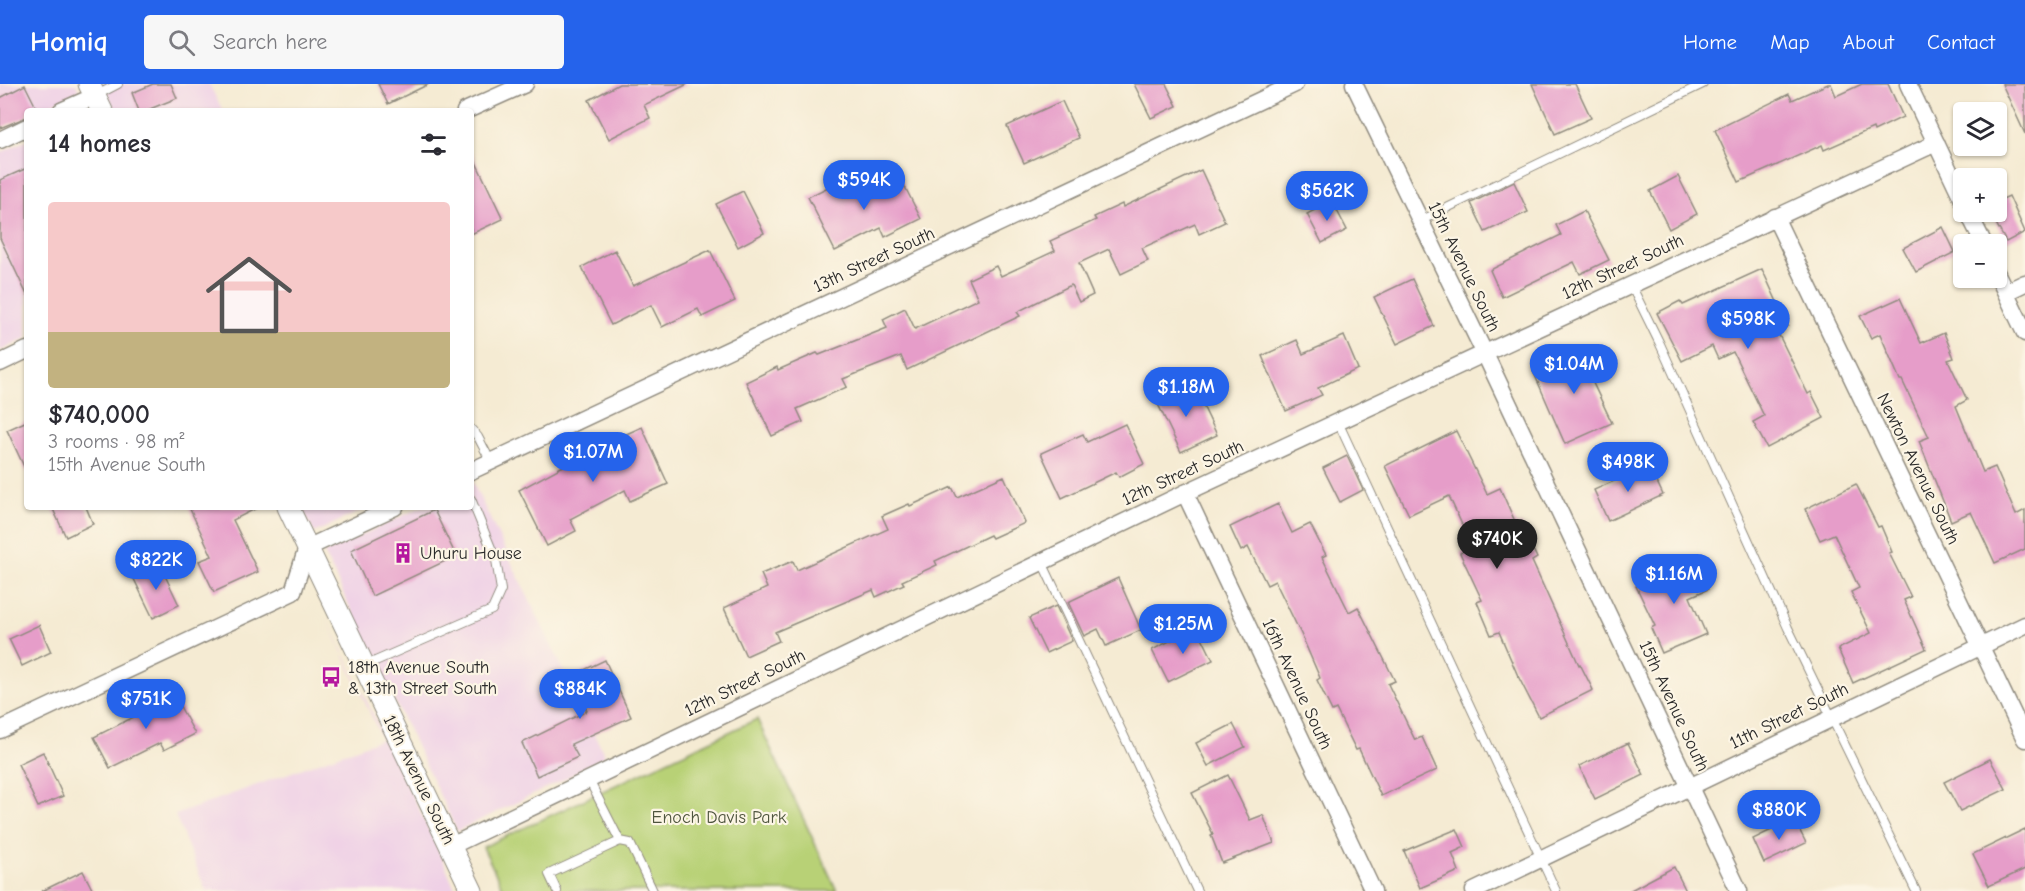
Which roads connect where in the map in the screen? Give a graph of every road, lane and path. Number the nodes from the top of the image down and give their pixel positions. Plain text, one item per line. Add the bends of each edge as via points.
1 (118, 84) edge
2 (525, 84) edge
3 (1294, 84) edge
4 (1354, 84) edge
5 (1703, 84) edge
6 (1908, 84) edge
7 (95, 97) edge
8 (68, 108) edge
9 (472, 108) edge
10 (24, 128) edge
11 (0, 140) edge
12 (1936, 143) junction
13 (1953, 179) edge
14 (1775, 217) junction
15 (1420, 221) junction
16 (2025, 283) edge
17 (1631, 285) junction
18 (2004, 288) edge
19 (2006, 292) junction
20 (2025, 333) edge
21 (24, 351) edge
22 (1485, 354) junction
23 (0, 363) edge
24 (1338, 422) junction
25 (474, 432) edge
26 (490, 462) junction
27 (474, 470) edge
28 (1185, 493) junction
29 (474, 506) edge
30 (289, 510) edge
31 (389, 510) edge
32 (307, 549) junction
33 (1041, 562) junction
34 (2025, 625) edge
35 (1981, 645) junction
36 (364, 666) junction
37 (1832, 717) junction
38 (0, 730) edge
39 (2025, 739) edge
40 (589, 780) junction
41 (1690, 786) junction
42 (620, 842) junction
43 (451, 846) junction
44 (1541, 858) junction
45 (472, 891) edge
46 (557, 891) edge
47 (653, 891) edge
48 (1197, 891) edge
49 (1373, 891) edge
50 (1474, 891) edge
51 (1556, 891) edge
52 (1739, 891) edge
53 (1916, 891) edge

1 - 7 lane
2 - 9 street
3 - 26 street, 13th Street South
4 - 15 street, 15th Avenue South
5 - 15 lane
6 - 12 street
7 - 8 street
10 - 11 street
12 - 13 street
12 - 14 street, 12th Street South
14 - 17 street, 12th Street South
14 - 35 street, Newton Avenue South
15 - 22 street, 15th Avenue South
16 - 19 street
17 - 22 street, 12th Street South
17 - 37 lane
18 - 19 street
19 - 20 street
21 - 23 street
22 - 24 street, 12th Street South
22 - 41 street, 15th Avenue South
24 - 28 street, 12th Street South
24 - 44 lane
25 - 26 lane
26 - 27 street, 13th Street South
28 - 33 street, 12th Street South
28 - 49 street, 16th Avenue South
29 - 36 lane via 498,570 501,590 492,610
30 - 32 street, 18th Avenue South
31 - 32 street
32 - 36 street, 18th Avenue South
32 - 38 street via 293,592
33 - 40 street, 12th Street South
33 - 48 lane
34 - 35 street, 11th Street South
35 - 37 street, 11th Street South
35 - 39 street, Newton Avenue South
36 - 43 street, 18th Avenue South
37 - 41 street, 11th Street South
37 - 53 lane
40 - 42 lane
40 - 43 street, 12th Street South
41 - 44 street, 11th Street South
41 - 52 street, 15th Avenue South
42 - 46 lane via 549,874
42 - 47 lane via 630,843
43 - 45 street, 18th Avenue South
44 - 50 street, 11th Street South
44 - 51 lane

